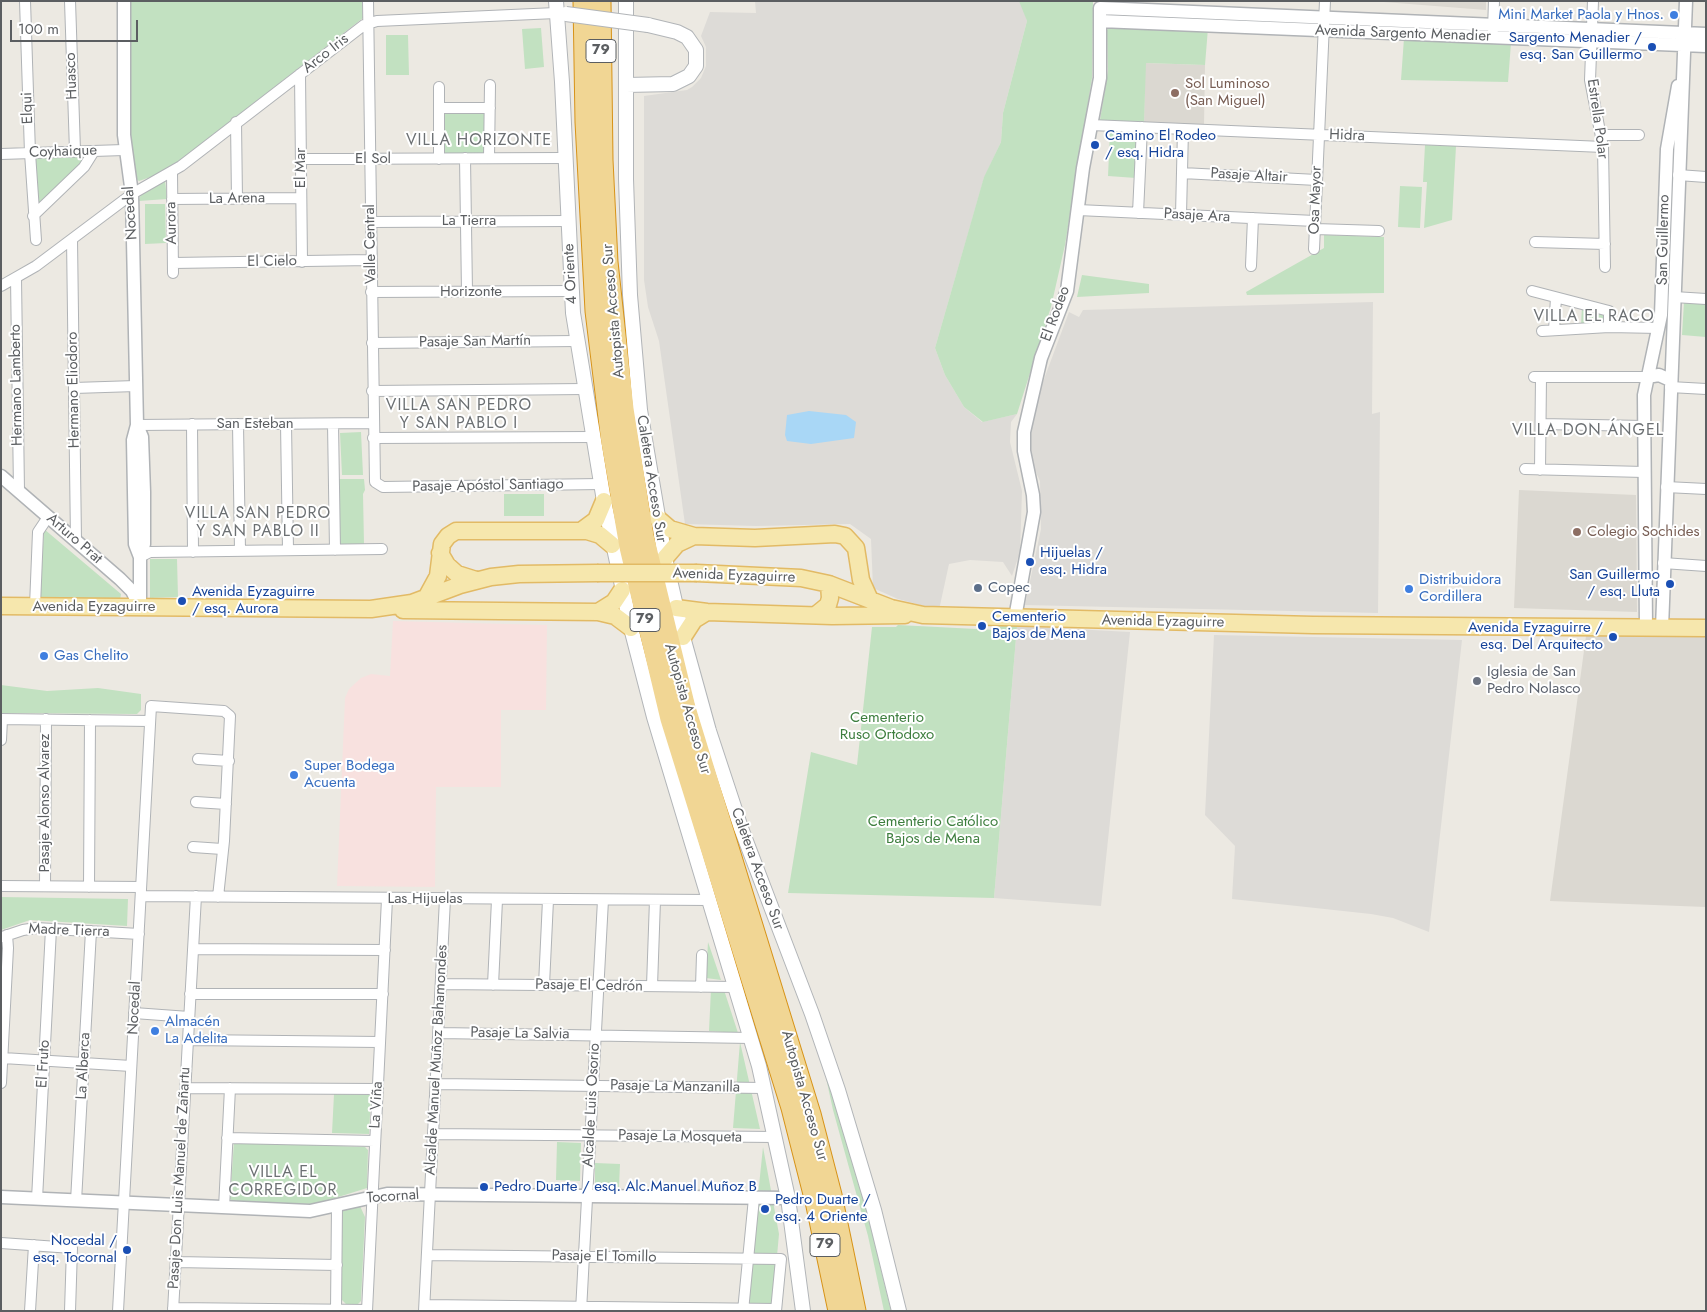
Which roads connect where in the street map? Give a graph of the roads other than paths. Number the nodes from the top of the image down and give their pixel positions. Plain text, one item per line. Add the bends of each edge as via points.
1 (25, 1) edge
2 (70, 1) edge
3 (124, 1) edge
4 (368, 1) edge
5 (583, 1) edge
6 (601, 1) edge
7 (626, 1) edge
8 (1325, 1) edge
9 (1494, 1) edge
10 (1593, 1) edge
11 (1686, 1) edge
12 (559, 9) edge
13 (1100, 10) edge
14 (368, 23) junction
15 (1324, 25) junction
16 (1493, 31) junction
17 (1706, 34) edge
18 (1591, 35) junction
19 (1685, 39) junction
20 (1706, 46) edge
21 (1684, 62) junction
22 (300, 74) junction
23 (490, 85) dead end
24 (626, 85) junction
25 (439, 87) dead end
26 (439, 108) junction
27 (490, 108) junction
28 (236, 122) junction
29 (1091, 125) junction
30 (1142, 127) junction
31 (1183, 129) junction
32 (1319, 135) junction
33 (1602, 135) junction
34 (1639, 135) dead end
35 (1603, 146) junction
36 (124, 150) junction
37 (75, 151) junction
38 (94, 151) junction
39 (30, 152) junction
40 (1, 154) edge
41 (439, 158) junction
42 (465, 158) junction
43 (489, 158) junction
44 (565, 158) junction
45 (370, 159) junction
46 (301, 160) junction
47 (172, 172) junction
48 (1182, 173) junction
49 (1678, 175) junction
50 (1706, 177) edge
51 (1317, 180) junction
52 (132, 194) junction
53 (237, 198) junction
54 (301, 198) junction
55 (172, 199) junction
56 (1078, 210) junction
57 (1138, 213) junction
58 (1181, 215) junction
59 (33, 216) junction
60 (1253, 218) junction
61 (466, 221) junction
62 (568, 221) junction
63 (371, 222) junction
64 (1315, 225) junction
65 (1379, 231) dead end
66 (72, 239) junction
67 (36, 240) dead end
68 (1535, 242) dead end
69 (1605, 244) junction
70 (1314, 249) dead end
71 (371, 260) junction
72 (302, 262) junction
73 (1250, 266) dead end
74 (1605, 267) dead end
75 (173, 268) joint
76 (16, 278) junction
77 (1, 286) edge
78 (571, 291) junction
79 (1532, 291) dead end
80 (371, 292) junction
81 (467, 292) junction
82 (1556, 298) junction
83 (1674, 298) junction
84 (1706, 299) edge
85 (1609, 327) junction
86 (1659, 328) junction
87 (1542, 330) dead end
88 (1554, 330) junction
89 (577, 341) junction
90 (372, 343) junction
91 (1647, 377) junction
92 (1670, 384) junction
93 (136, 386) junction
94 (74, 388) junction
95 (585, 389) junction
96 (1706, 389) edge
97 (372, 391) junction
98 (373, 423) junction
99 (137, 424) junction
100 (192, 424) junction
101 (238, 424) junction
102 (286, 424) junction
103 (333, 424) junction
104 (1541, 424) junction
105 (1644, 426) junction
106 (593, 437) junction
107 (373, 438) junction
108 (1525, 469) dead end
109 (1540, 470) junction
110 (1644, 472) junction
111 (1, 476) edge
112 (601, 484) junction
113 (377, 485) joint
114 (1666, 487) junction
115 (1706, 489) edge
116 (19, 491) junction
117 (604, 501) junction
118 (48, 516) junction
119 (656, 517) junction
120 (581, 531) junction
121 (694, 536) junction
122 (76, 541) junction
123 (612, 545) junction
124 (382, 549) dead end
125 (288, 550) junction
126 (335, 550) junction
127 (240, 551) junction
128 (194, 552) junction
129 (440, 553) junction
130 (140, 557) junction
131 (664, 558) junction
132 (858, 560) junction
133 (1663, 563) junction
134 (1706, 566) edge
135 (477, 580) junction
136 (829, 584) junction
137 (622, 590) junction
138 (426, 598) junction
139 (870, 600) junction
140 (1, 606) edge
141 (35, 606) junction
142 (140, 608) junction
143 (676, 608) junction
144 (371, 609) junction
145 (479, 610) junction
146 (598, 612) junction
147 (708, 612) junction
148 (817, 614) junction
149 (917, 614) junction
150 (1015, 618) junction
151 (631, 628) junction
152 (1654, 628) junction
153 (1706, 628) edge
154 (683, 637) junction
155 (1, 719) edge
156 (46, 720) junction
157 (90, 720) junction
158 (150, 721) junction
159 (1, 740) edge
160 (198, 759) dead end
161 (229, 761) junction
162 (196, 802) dead end
163 (226, 804) junction
164 (192, 847) dead end
165 (222, 849) junction
166 (1, 886) edge
167 (45, 886) junction
168 (89, 887) junction
169 (141, 891) junction
170 (196, 896) junction
171 (218, 897) junction
172 (387, 899) junction
173 (445, 899) junction
174 (497, 900) junction
175 (548, 900) junction
176 (603, 900) junction
177 (656, 900) junction
178 (709, 900) junction
179 (51, 929) junction
180 (91, 931) junction
181 (138, 934) junction
182 (4, 936) edge
183 (193, 949) junction
184 (385, 950) junction
185 (702, 955) dead end
186 (441, 984) junction
187 (493, 985) junction
188 (544, 985) junction
189 (598, 986) junction
190 (652, 986) junction
191 (4, 987) edge
192 (701, 987) junction
193 (737, 988) junction
194 (190, 994) junction
195 (383, 994) junction
196 (134, 1013) junction
197 (189, 1017) junction
198 (3, 1027) edge
199 (439, 1033) junction
200 (596, 1036) junction
201 (751, 1038) junction
202 (188, 1040) junction
203 (380, 1042) junction
204 (44, 1061) junction
205 (84, 1063) junction
206 (2, 1065) edge
207 (131, 1066) junction
208 (1, 1082) edge
209 (436, 1084) junction
210 (593, 1086) junction
211 (185, 1088) junction
212 (230, 1088) junction
213 (764, 1088) junction
214 (378, 1089) junction
215 (434, 1134) junction
216 (590, 1136) junction
217 (227, 1138) junction
218 (776, 1138) junction
219 (375, 1141) junction
220 (430, 1194) junction
221 (373, 1195) junction
222 (587, 1196) junction
223 (1, 1197) edge
224 (754, 1198) junction
225 (788, 1198) junction
226 (37, 1199) junction
227 (76, 1201) junction
228 (124, 1203) junction
229 (179, 1206) junction
230 (337, 1206) junction
231 (224, 1208) junction
232 (1, 1243) edge
233 (34, 1245) junction
234 (427, 1255) junction
235 (584, 1256) junction
236 (748, 1258) junction
237 (176, 1262) junction
238 (337, 1265) junction
239 (424, 1308) edge
240 (581, 1309) edge
241 (837, 1309) edge
242 (173, 1310) edge
243 (336, 1310) junction
244 (367, 1310) edge
245 (743, 1310) edge
246 (776, 1310) edge
247 (30, 1311) edge
248 (70, 1311) edge
249 (118, 1311) edge
250 (803, 1311) edge
251 (856, 1311) edge
252 (899, 1311) edge

1 - 39 street, Elqui
2 - 37 street, Huasco
3 - 36 street, Nocedal
4 - 14 street, Valle Central
5 - 241 highway, Autopista Acceso Sur / 79 via 594,302 606,406 629,547 670,719 791,1108 816,1206
6 - 251 highway, Autopista Acceso Sur / 79 via 608,262 624,409 644,536 686,708 811,1114
7 - 24 main road, Caletera Acceso Sur
8 - 15 street, Osa Mayor
9 - 16 street
10 - 18 street, Estrella Polar
11 - 19 street, San Guillermo
12 - 14 street
12 - 24 main road, bridge via 677,32 687,37 696,50 696,66 689,76 673,84
12 - 44 main road, 4 Oriente
13 - 15 street, Avenida Sargento Menadier
13 - 29 street, El Rodeo via 1100,68
14 - 22 street, Arco Iris
14 - 45 street, Valle Central
15 - 16 street, Avenida Sargento Menadier
15 - 32 street, Osa Mayor
16 - 18 street, Avenida Sargento Menadier
17 - 19 street, Avenida Sargento Menadier
18 - 19 street, Avenida Sargento Menadier
18 - 33 street, Estrella Polar via 1590,80
19 - 20 street, Avenida Sargento Menadier
19 - 21 street, San Guillermo
21 - 49 street, San Guillermo
21 - 86 street, San Guillermo via 1666,149
22 - 28 street, Arco Iris
22 - 46 street, El Mar
23 - 27 street
24 - 119 main road, Caletera Acceso Sur via 627,229 632,322 640,410
25 - 26 street
26 - 27 street
26 - 41 street
27 - 43 street
28 - 47 street, Arco Iris
28 - 53 street
29 - 30 street, Hidra
29 - 56 street, El Rodeo
30 - 31 street, Hidra
30 - 57 street
31 - 32 street, Hidra
31 - 48 street
32 - 35 street, Hidra
32 - 51 street, Osa Mayor
33 - 34 street
33 - 35 street, Estrella Polar
35 - 69 street, Estrella Polar
36 - 38 street, Coyhaique
36 - 52 street, Nocedal
37 - 38 street, Coyhaique
37 - 39 street, Coyhaique
38 - 59 street via 84,166
39 - 40 street, Coyhaique
39 - 59 street, Elqui
41 - 42 street, El Sol
41 - 45 street, El Sol
42 - 43 street, El Sol
42 - 61 street
43 - 44 street, El Sol
44 - 62 main road, 4 Oriente
45 - 46 street, El Sol
45 - 63 street, Valle Central
46 - 54 street, El Mar
47 - 52 street, Arco Iris
47 - 55 street, Aurora
48 - 51 street, Pasaje Altair
48 - 58 street
49 - 50 street
49 - 83 street, San Guillermo
51 - 64 street, Osa Mayor
52 - 66 street, Arco Iris
52 - 93 street, Nocedal
53 - 54 street, La Arena
53 - 55 street, La Arena
54 - 72 street, El Mar
55 - 75 street, Aurora
56 - 57 street, Pasaje Ara
56 - 150 street, El Rodeo via 1067,291 1043,352 1025,426 1024,452 1034,512
57 - 58 street, Pasaje Ara
58 - 60 street, Pasaje Ara
59 - 67 street, Elqui
60 - 64 street, Pasaje Ara
60 - 73 street
61 - 62 street, La Tierra
61 - 63 street, La Tierra
61 - 81 street
62 - 78 main road, 4 Oriente
63 - 71 street, Valle Central
64 - 65 street, Pasaje Ara
64 - 70 street, Osa Mayor
66 - 76 street, Arco Iris
66 - 94 street, Hermano Eliodoro
68 - 69 street
69 - 74 street, Estrella Polar
71 - 72 street, El Cielo
71 - 80 street, Valle Central
72 - 75 street, El Cielo
76 - 77 street, Arco Iris
76 - 116 street, Hermano Lamberto
78 - 81 street, Horizonte
78 - 89 main road, 4 Oriente
79 - 82 street
80 - 81 street, Horizonte
80 - 90 street, Valle Central
82 - 85 street via 1610,311
82 - 88 street
83 - 84 street
83 - 92 street, San Guillermo
85 - 86 street
85 - 88 street
86 - 91 street, San Guillermo
87 - 88 street
89 - 90 street, Pasaje San Martín
89 - 95 main road, 4 Oriente
90 - 97 street, Valle Central
91 - 92 street via 1659,375
91 - 104 street via 1538,377
91 - 105 street, San Guillermo
92 - 96 street
92 - 114 street, San Guillermo
93 - 94 street
93 - 99 street, Nocedal
94 - 122 street, Hermano Eliodoro
95 - 97 street
95 - 106 main road, 4 Oriente
97 - 98 street, Valle Central
98 - 103 street, San Esteban
98 - 107 street, Valle Central
99 - 100 street, San Esteban
99 - 130 street, Nocedal via 142,437 144,482 144,544
100 - 101 street, San Esteban
100 - 128 street
101 - 102 street, San Esteban
101 - 127 street
102 - 103 street, San Esteban
102 - 125 street
103 - 126 street
104 - 105 street
104 - 109 street
105 - 110 street, San Guillermo
106 - 107 street
106 - 112 main road, 4 Oriente
107 - 113 street, Valle Central via 374,480
108 - 109 street
109 - 110 street
110 - 152 street, San Guillermo
111 - 116 street, Arturo Prat
112 - 113 street, Pasaje Apóstol Santiago
112 - 117 main road, 4 Oriente
114 - 115 street
114 - 133 street, San Guillermo
116 - 118 street, Arturo Prat
117 - 120 main road via 597,519
117 - 123 main road, 4 Oriente
118 - 122 street, Arturo Prat
118 - 141 street via 38,532
119 - 121 main road via 670,528
119 - 131 main road, Caletera Acceso Sur
120 - 123 main road via 600,535
120 - 129 main road via 460,530 444,540
121 - 131 main road via 677,544
121 - 132 main road via 769,538 835,534 851,541
122 - 142 street, Arturo Prat via 126,585
123 - 137 main road
124 - 126 street
125 - 126 street
125 - 127 street
127 - 128 street
128 - 130 street via 148,553
129 - 135 main road via 457,574
129 - 138 main road via 438,576
130 - 142 street, Nocedal
131 - 143 main road, Caletera Acceso Sur
132 - 136 main road via 847,574
132 - 139 main road via 861,580
133 - 134 street
133 - 152 street, San Guillermo
135 - 136 main road, Avenida Eyzaguirre, bridge via 519,574 696,574 788,576
135 - 138 main road, Avenida Eyzaguirre
135 - 145 main road via 471,599
136 - 139 main road, Avenida Eyzaguirre
136 - 148 main road via 828,605
137 - 146 main road via 614,602
137 - 151 main road
138 - 144 main road, Avenida Eyzaguirre
139 - 149 main road, Avenida Eyzaguirre
140 - 141 main road, Avenida Eyzaguirre
141 - 142 main road, Avenida Eyzaguirre
142 - 144 main road, Avenida Eyzaguirre
143 - 147 main road
143 - 154 main road, Caletera Acceso Sur
144 - 145 main road
145 - 146 main road
146 - 151 main road via 615,616
147 - 148 main road
147 - 154 main road via 694,620
148 - 149 main road via 880,617
149 - 150 main road, Avenida Eyzaguirre
150 - 152 main road, Avenida Eyzaguirre
151 - 178 main road via 666,761
152 - 153 main road, Avenida Eyzaguirre
154 - 252 main road, Caletera Acceso Sur via 724,778 841,1099 874,1210
155 - 156 street
155 - 159 street
156 - 157 street
156 - 167 street, Pasaje Alonso Alvarez
157 - 158 street
157 - 168 street
158 - 161 street, Nocedal via 151,706 224,711 231,720
158 - 169 street, Nocedal
160 - 161 street
161 - 163 street
162 - 163 street
163 - 165 street
164 - 165 street
165 - 171 street
166 - 167 street, Las Hijuelas
167 - 168 street, Las Hijuelas
168 - 169 street, Las Hijuelas
169 - 170 street, Las Hijuelas
169 - 181 street, Nocedal
170 - 171 street, Las Hijuelas
170 - 183 street, Pasaje Don Luis Manuel de Zañartu
171 - 172 street, Las Hijuelas
172 - 173 street, Las Hijuelas
172 - 184 street, La Viña
173 - 174 street, Las Hijuelas
173 - 186 street, Alcalde Manuel Muñoz Bahamondes
174 - 175 street, Las Hijuelas
174 - 187 street
175 - 176 street, Las Hijuelas
175 - 188 street
176 - 177 street, Las Hijuelas
176 - 189 street, Alcalde Luis Osorio
177 - 178 street, Las Hijuelas
177 - 190 street
178 - 193 main road
179 - 180 street, Madre Tierra
179 - 182 street, Madre Tierra via 29,928
179 - 204 street, El Fruto
180 - 181 street, Madre Tierra
180 - 205 street, La Alberca
181 - 196 street, Nocedal
182 - 191 street
183 - 184 street
183 - 194 street, Pasaje Don Luis Manuel de Zañartu
184 - 195 street, La Viña
185 - 192 street
186 - 187 street, Pasaje El Cedrón
186 - 199 street, Alcalde Manuel Muñoz Bahamondes
187 - 188 street, Pasaje El Cedrón
188 - 189 street, Pasaje El Cedrón
189 - 190 street, Pasaje El Cedrón
189 - 200 street, Alcalde Luis Osorio
190 - 192 street, Pasaje El Cedrón
191 - 198 street
192 - 193 street, Pasaje El Cedrón
193 - 201 main road
194 - 195 street
194 - 197 street, Pasaje Don Luis Manuel de Zañartu
195 - 203 street, La Viña
196 - 197 street
196 - 207 street, Nocedal
197 - 202 street, Pasaje Don Luis Manuel de Zañartu
198 - 206 street
199 - 200 street, Pasaje La Salvia
199 - 209 street, Alcalde Manuel Muñoz Bahamondes
200 - 201 street, Pasaje La Salvia
200 - 210 street, Alcalde Luis Osorio
201 - 213 main road
202 - 203 street
202 - 211 street, Pasaje Don Luis Manuel de Zañartu
203 - 214 street, La Viña
204 - 205 street
204 - 206 street
204 - 226 street, El Fruto
205 - 207 street
205 - 227 street, La Alberca
206 - 208 street
207 - 228 street, Nocedal
209 - 210 street, Pasaje La Manzanilla
209 - 215 street, Alcalde Manuel Muñoz Bahamondes
210 - 213 street, Pasaje La Manzanilla
210 - 216 street, Alcalde Luis Osorio
211 - 212 street
211 - 229 street, Pasaje Don Luis Manuel de Zañartu
212 - 214 street
212 - 217 street
213 - 218 main road
214 - 219 street, La Viña
215 - 216 street, Pasaje La Mosqueta
215 - 220 street, Alcalde Manuel Muñoz Bahamondes
216 - 218 street, Pasaje La Mosqueta
216 - 222 street, Alcalde Luis Osorio
217 - 219 street
217 - 231 street
218 - 225 main road
219 - 221 street, La Viña
220 - 221 street, Tocornal
220 - 222 street, Tocornal
220 - 234 street, Alcalde Manuel Muñoz Bahamondes
221 - 230 street, Tocornal
221 - 244 street, La Viña
222 - 224 street, Tocornal
222 - 235 street, Alcalde Luis Osorio
223 - 226 street, Tocornal
224 - 225 street, Tocornal
224 - 236 street
225 - 250 main road
226 - 227 street, Tocornal
227 - 228 street, Tocornal
228 - 229 street, Tocornal
228 - 249 street, Nocedal
229 - 231 street, Tocornal
229 - 237 street, Pasaje Don Luis Manuel de Zañartu
230 - 231 street, Tocornal via 310,1211
230 - 238 street
232 - 233 street
233 - 247 street
233 - 248 street via 72,1248
234 - 235 street, Pasaje El Tomillo
234 - 239 street, Alcalde Manuel Muñoz Bahamondes
235 - 236 street, Pasaje El Tomillo
235 - 240 street, Alcalde Luis Osorio
236 - 245 street
236 - 246 street, Pasaje El Tomillo via 781,1259
237 - 238 street
237 - 242 street, Pasaje Don Luis Manuel de Zañartu
238 - 243 street
239 - 240 street
240 - 245 street
242 - 243 street
243 - 244 street
245 - 246 street

